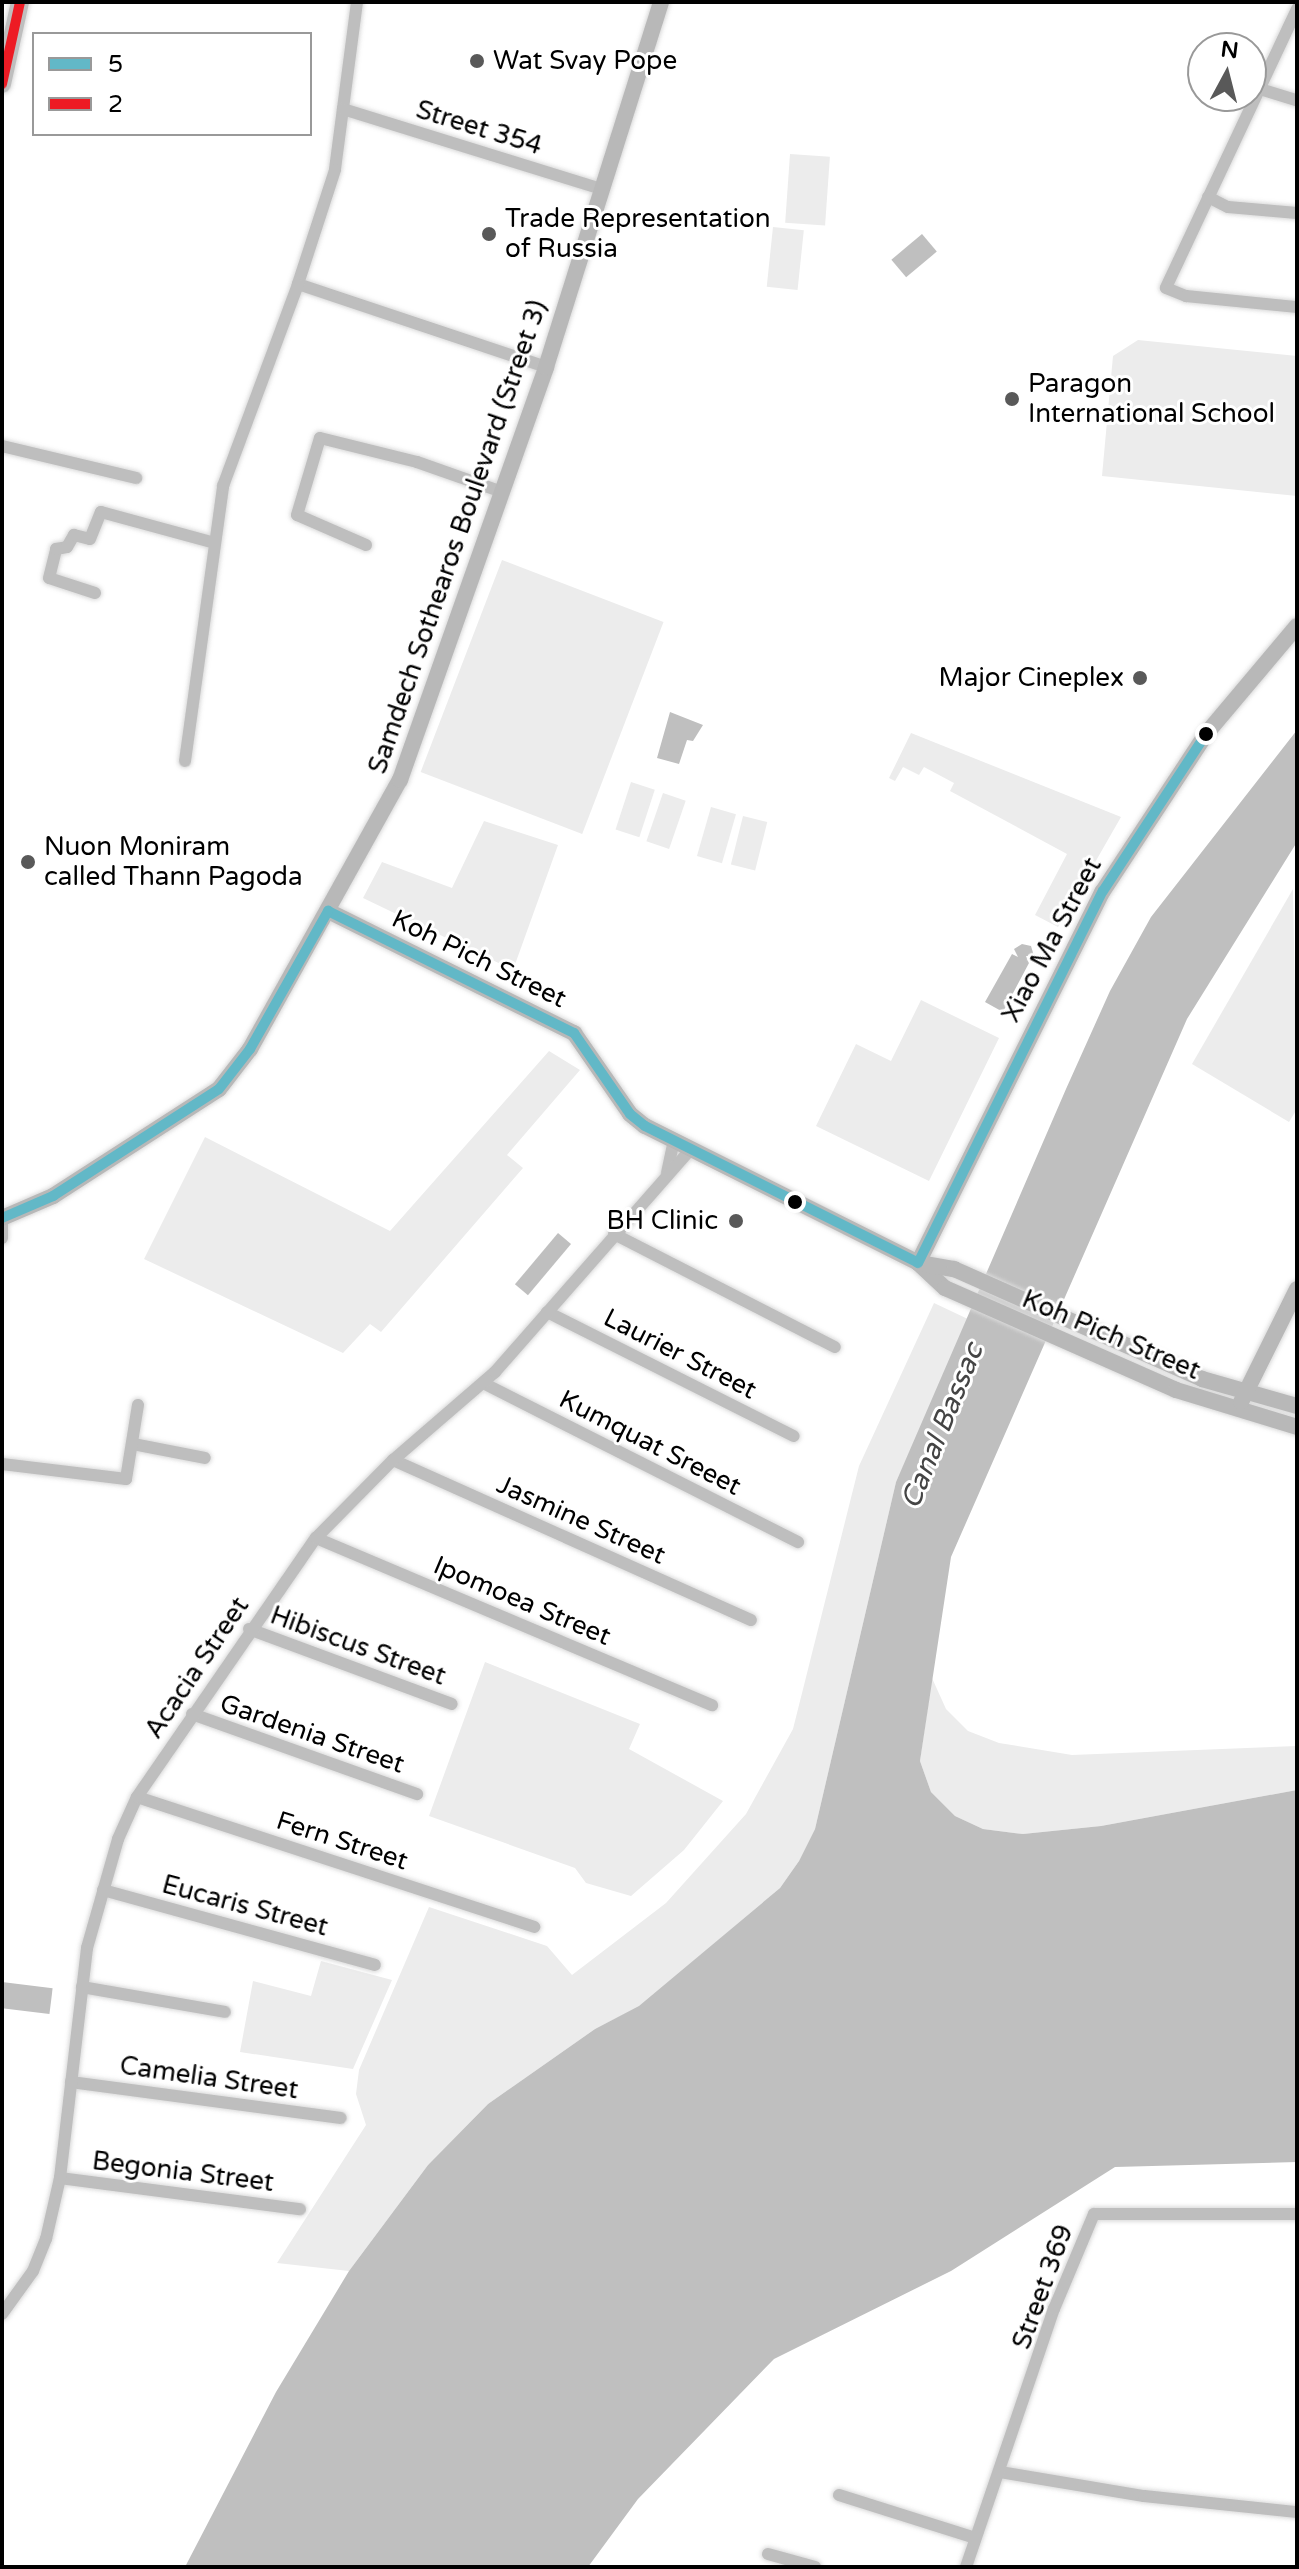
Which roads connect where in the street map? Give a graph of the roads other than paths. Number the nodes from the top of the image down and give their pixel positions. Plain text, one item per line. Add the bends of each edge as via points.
1 (20, 2) edge
2 (357, 2) edge
3 (661, 2) edge
4 (1297, 9) edge
5 (6, 50) edge
6 (1267, 74) edge
7 (2, 84) edge
8 (1267, 91) edge
9 (1297, 100) edge
10 (343, 109) junction
11 (1249, 112) edge
12 (601, 189) junction
13 (1208, 197) junction
14 (1297, 213) edge
15 (298, 284) junction
16 (1297, 307) edge
17 (546, 367) junction
18 (2, 446) edge
19 (136, 478) dead end
20 (502, 492) junction
21 (215, 543) junction
22 (366, 545) dead end
23 (95, 593) dead end
24 (1297, 626) edge
25 (185, 761) dead end
26 (328, 911) junction
27 (674, 1141) junction
28 (690, 1150) junction
29 (667, 1173) junction
30 (2, 1220) edge
31 (614, 1234) junction
32 (2, 1238) edge
33 (918, 1263) junction
34 (1297, 1289) edge
35 (547, 1312) junction
36 (835, 1347) dead end
37 (483, 1383) junction
38 (1244, 1392) junction
39 (138, 1405) dead end
40 (1297, 1406) edge
41 (1238, 1411) junction
42 (1297, 1427) edge
43 (794, 1436) dead end
44 (133, 1444) junction
45 (205, 1458) dead end
46 (393, 1460) junction
47 (2, 1464) edge
48 (316, 1538) junction
49 (798, 1542) dead end
50 (751, 1620) dead end
51 (249, 1629) junction
52 (452, 1704) dead end
53 (712, 1705) dead end
54 (192, 1714) junction
55 (417, 1794) dead end
56 (137, 1797) junction
57 (103, 1890) junction
58 (534, 1927) dead end
59 (375, 1965) dead end
60 (82, 1987) junction
61 (225, 2012) dead end
62 (71, 2082) junction
63 (341, 2118) dead end
64 (60, 2178) junction
65 (300, 2209) dead end
66 (1297, 2214) edge
67 (2, 2314) edge
68 (1000, 2472) junction
69 (839, 2495) dead end
70 (1297, 2512) edge
71 (975, 2538) junction
72 (768, 2554) dead end
73 (815, 2567) edge
74 (966, 2567) edge

1 - 5 main road
2 - 10 street
3 - 12 main road, Samdech Sothearos Boulevard (Street 3)
4 - 6 street
5 - 7 main road
8 - 9 street
10 - 12 street, Street 354
10 - 15 street via 335,170
11 - 13 street
12 - 17 main road, Samdech Sothearos Boulevard (Street 3)
13 - 14 street via 1228,207
13 - 16 street via 1166,288 1186,296
15 - 17 street
15 - 21 street via 223,486
17 - 20 main road, Samdech Sothearos Boulevard (Street 3)
18 - 19 street
20 - 22 street via 417,462 320,438 297,515
20 - 26 main road, Samdech Sothearos Boulevard (Street 3) via 400,780
21 - 23 street via 101,512 90,539 74,535 67,547 56,549 49,578
21 - 25 street
24 - 33 main road, Xiao Ma Street via 1206,734 1103,891
26 - 27 main road, Koh Pich Street via 574,1033 630,1114
26 - 30 main road, Samdech Sothearos Boulevard (Street 3) via 250,1049 219,1089 53,1196
27 - 28 main road, Koh Pich Street
27 - 29 street, Acacia Street
28 - 29 street, Acacia Street via 684,1162
28 - 33 main road, Koh Pich Street
29 - 31 street, Acacia Street
30 - 32 street
31 - 35 street, Acacia Street
31 - 36 street
33 - 38 main road, Koh Pich Street via 954,1269
33 - 41 main road, Koh Pich Street via 945,1288
34 - 38 main road
35 - 37 street, Acacia Street
35 - 43 street, Laurier Street
37 - 46 street, Acacia Street
37 - 49 street, Kumquat Sreeet
38 - 40 main road, Koh Pich Street
38 - 41 main road
39 - 44 street
41 - 42 main road, Koh Pich Street
44 - 45 street
44 - 47 street via 129,1473 121,1481
46 - 48 street, Acacia Street
46 - 50 street, Jasmine Street
48 - 51 street, Acacia Street
48 - 53 street, Ipomoea Street
51 - 52 street, Hibiscus Street
51 - 54 street, Acacia Street
54 - 55 street, Gardenia Street
54 - 56 street, Acacia Street
56 - 57 street, Acacia Street
56 - 58 street, Fern Street
57 - 59 street, Eucaris Street
57 - 60 street, Acacia Street
60 - 61 street
60 - 62 street, Acacia Street
62 - 63 street, Camelia Street
62 - 64 street, Acacia Street
64 - 65 street, Begonia Street
64 - 67 street, Acacia Street via 33,2271
66 - 68 street, Street 369 via 1094,2214 1054,2309
68 - 70 street via 1144,2496
68 - 71 street, Street 369
69 - 71 street
71 - 74 street, Street 369
72 - 73 street

